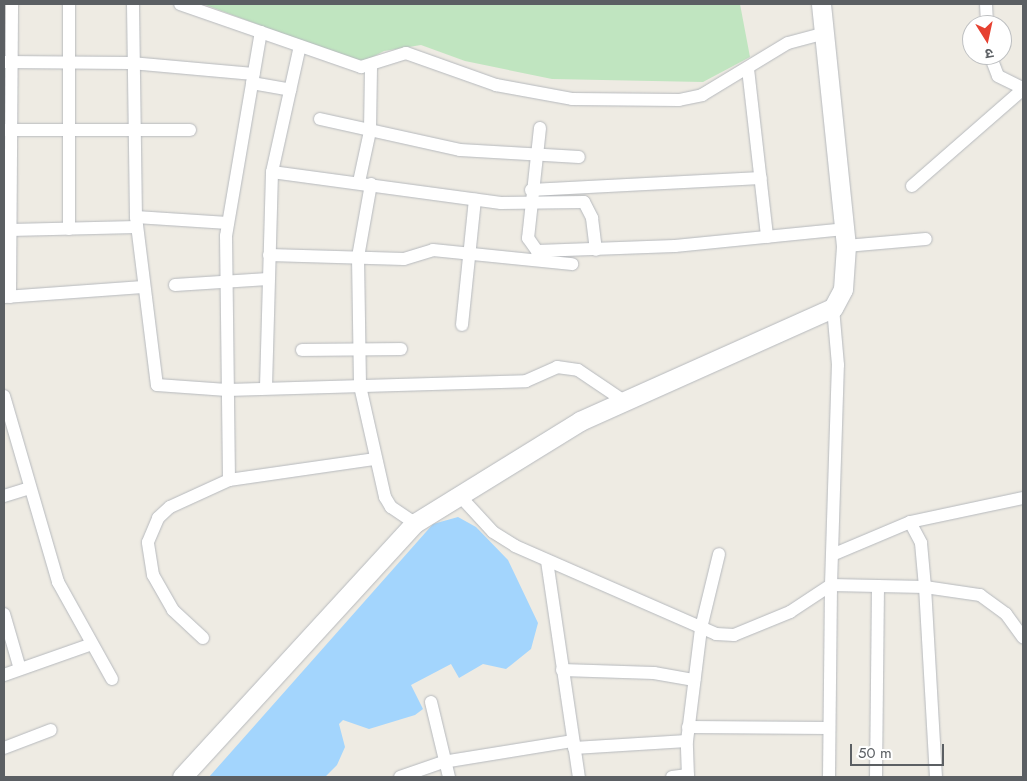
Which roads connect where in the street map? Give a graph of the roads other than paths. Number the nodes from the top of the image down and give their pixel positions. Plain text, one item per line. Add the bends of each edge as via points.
1 (12, 4) edge
2 (69, 4) edge
3 (133, 4) edge
4 (180, 4) edge
5 (821, 4) edge
6 (262, 32) junction
7 (821, 34) junction
8 (300, 46) junction
9 (70, 61) junction
10 (7, 62) edge
11 (131, 63) junction
12 (994, 65) edge
13 (371, 67) junction
14 (748, 69) junction
15 (253, 79) junction
16 (1023, 89) edge
17 (290, 90) junction
18 (320, 118) dead end
19 (132, 128) junction
20 (540, 128) dead end
21 (6, 130) edge
22 (190, 130) dead end
23 (70, 131) junction
24 (370, 131) junction
25 (536, 156) junction
26 (579, 156) dead end
27 (272, 172) junction
28 (761, 178) junction
29 (365, 183) junction
30 (912, 186) dead end
31 (531, 190) junction
32 (475, 200) junction
33 (530, 204) junction
34 (137, 222) junction
35 (228, 223) junction
36 (69, 229) junction
37 (10, 230) junction
38 (767, 237) junction
39 (845, 237) junction
40 (926, 239) dead end
41 (596, 250) junction
42 (470, 254) junction
43 (269, 255) junction
44 (358, 258) junction
45 (572, 264) dead end
46 (268, 279) junction
47 (226, 281) junction
48 (175, 285) dead end
49 (144, 287) junction
50 (7, 297) edge
51 (833, 308) junction
52 (462, 325) dead end
53 (356, 347) junction
54 (302, 350) dead end
55 (401, 350) dead end
56 (360, 386) junction
57 (266, 387) junction
58 (227, 390) junction
59 (4, 396) edge
60 (624, 401) junction
61 (375, 459) junction
62 (229, 480) junction
63 (30, 488) junction
64 (459, 495) junction
65 (4, 496) edge
66 (1023, 498) edge
67 (414, 522) junction
68 (910, 522) junction
69 (719, 554) dead end
70 (832, 555) junction
71 (547, 561) junction
72 (832, 584) junction
73 (878, 586) junction
74 (925, 587) junction
75 (4, 614) edge
76 (701, 628) junction
77 (1023, 637) edge
78 (203, 638) dead end
79 (92, 644) junction
80 (20, 670) junction
81 (562, 670) junction
82 (4, 675) edge
83 (112, 679) dead end
84 (694, 680) junction
85 (432, 702) dead end
86 (688, 726) junction
87 (829, 728) junction
88 (51, 730) dead end
89 (687, 741) junction
90 (574, 745) junction
91 (4, 748) edge
92 (443, 762) junction
93 (688, 776) edge
94 (182, 777) edge
95 (400, 777) edge
96 (449, 777) edge
97 (579, 777) edge
98 (672, 777) edge
99 (829, 777) edge
100 (876, 777) edge
101 (936, 777) edge

1 - 10 street
2 - 9 street
3 - 11 street
4 - 6 street
5 - 7 main road
6 - 8 street
6 - 15 street
7 - 14 street via 788,43
7 - 39 main road
8 - 13 street
8 - 17 street
9 - 10 street
9 - 11 street
9 - 23 street
10 - 21 street
11 - 15 street
11 - 19 street
12 - 16 street via 998,76
13 - 14 street via 395,53 406,53 538,96 618,100 702,96
13 - 24 street
14 - 28 street
15 - 17 street
15 - 35 street
16 - 30 street
17 - 27 street
18 - 24 street
19 - 22 street
19 - 23 street
19 - 34 street
20 - 25 street
21 - 23 street
21 - 37 street
23 - 36 street
24 - 25 street via 460,150
24 - 29 street
25 - 26 street
25 - 31 street
27 - 29 street
27 - 43 street
28 - 31 street
28 - 38 street
29 - 32 street
29 - 44 street
31 - 33 street
32 - 33 street
32 - 42 street
33 - 41 street via 584,202 592,218
33 - 41 street via 528,238 532,250
34 - 35 street
34 - 36 street
34 - 49 street
35 - 47 street
36 - 37 street
37 - 50 street
38 - 39 street
38 - 41 street
39 - 40 street
39 - 51 main road via 843,289
42 - 44 street via 433,250 404,259
42 - 45 street
42 - 52 street
43 - 44 street
43 - 46 street
44 - 53 street
46 - 47 street
46 - 57 street
47 - 48 street
47 - 58 street
49 - 50 street
49 - 58 street via 156,385
51 - 60 main road
51 - 70 street via 838,365
53 - 54 street
53 - 55 street
53 - 56 street
56 - 57 street
56 - 60 street via 526,381 557,367 578,370
56 - 61 street
57 - 58 street
58 - 62 street
59 - 63 street
60 - 64 main road via 580,421
61 - 62 street
61 - 67 street via 390,507
62 - 78 street via 170,507 152,528 148,542 159,589 173,610
63 - 65 street
63 - 79 street via 58,582
64 - 67 main road
64 - 71 street via 493,532
66 - 68 street
67 - 94 main road
68 - 70 street
68 - 74 street via 921,543
69 - 76 street
70 - 72 street
71 - 76 street
71 - 81 street
72 - 73 street
72 - 76 street via 790,612 747,630 716,634
72 - 87 street
73 - 74 street
73 - 100 street
74 - 77 street via 991,601
74 - 101 street
75 - 80 street
76 - 84 street
79 - 80 street
79 - 83 street
80 - 82 street
81 - 84 street via 654,673
81 - 90 street
84 - 86 street
85 - 92 street
86 - 87 street
86 - 89 street
87 - 99 street
88 - 91 street
89 - 90 street
89 - 93 street
90 - 92 street
90 - 97 street
92 - 95 street
92 - 96 street
93 - 98 street

